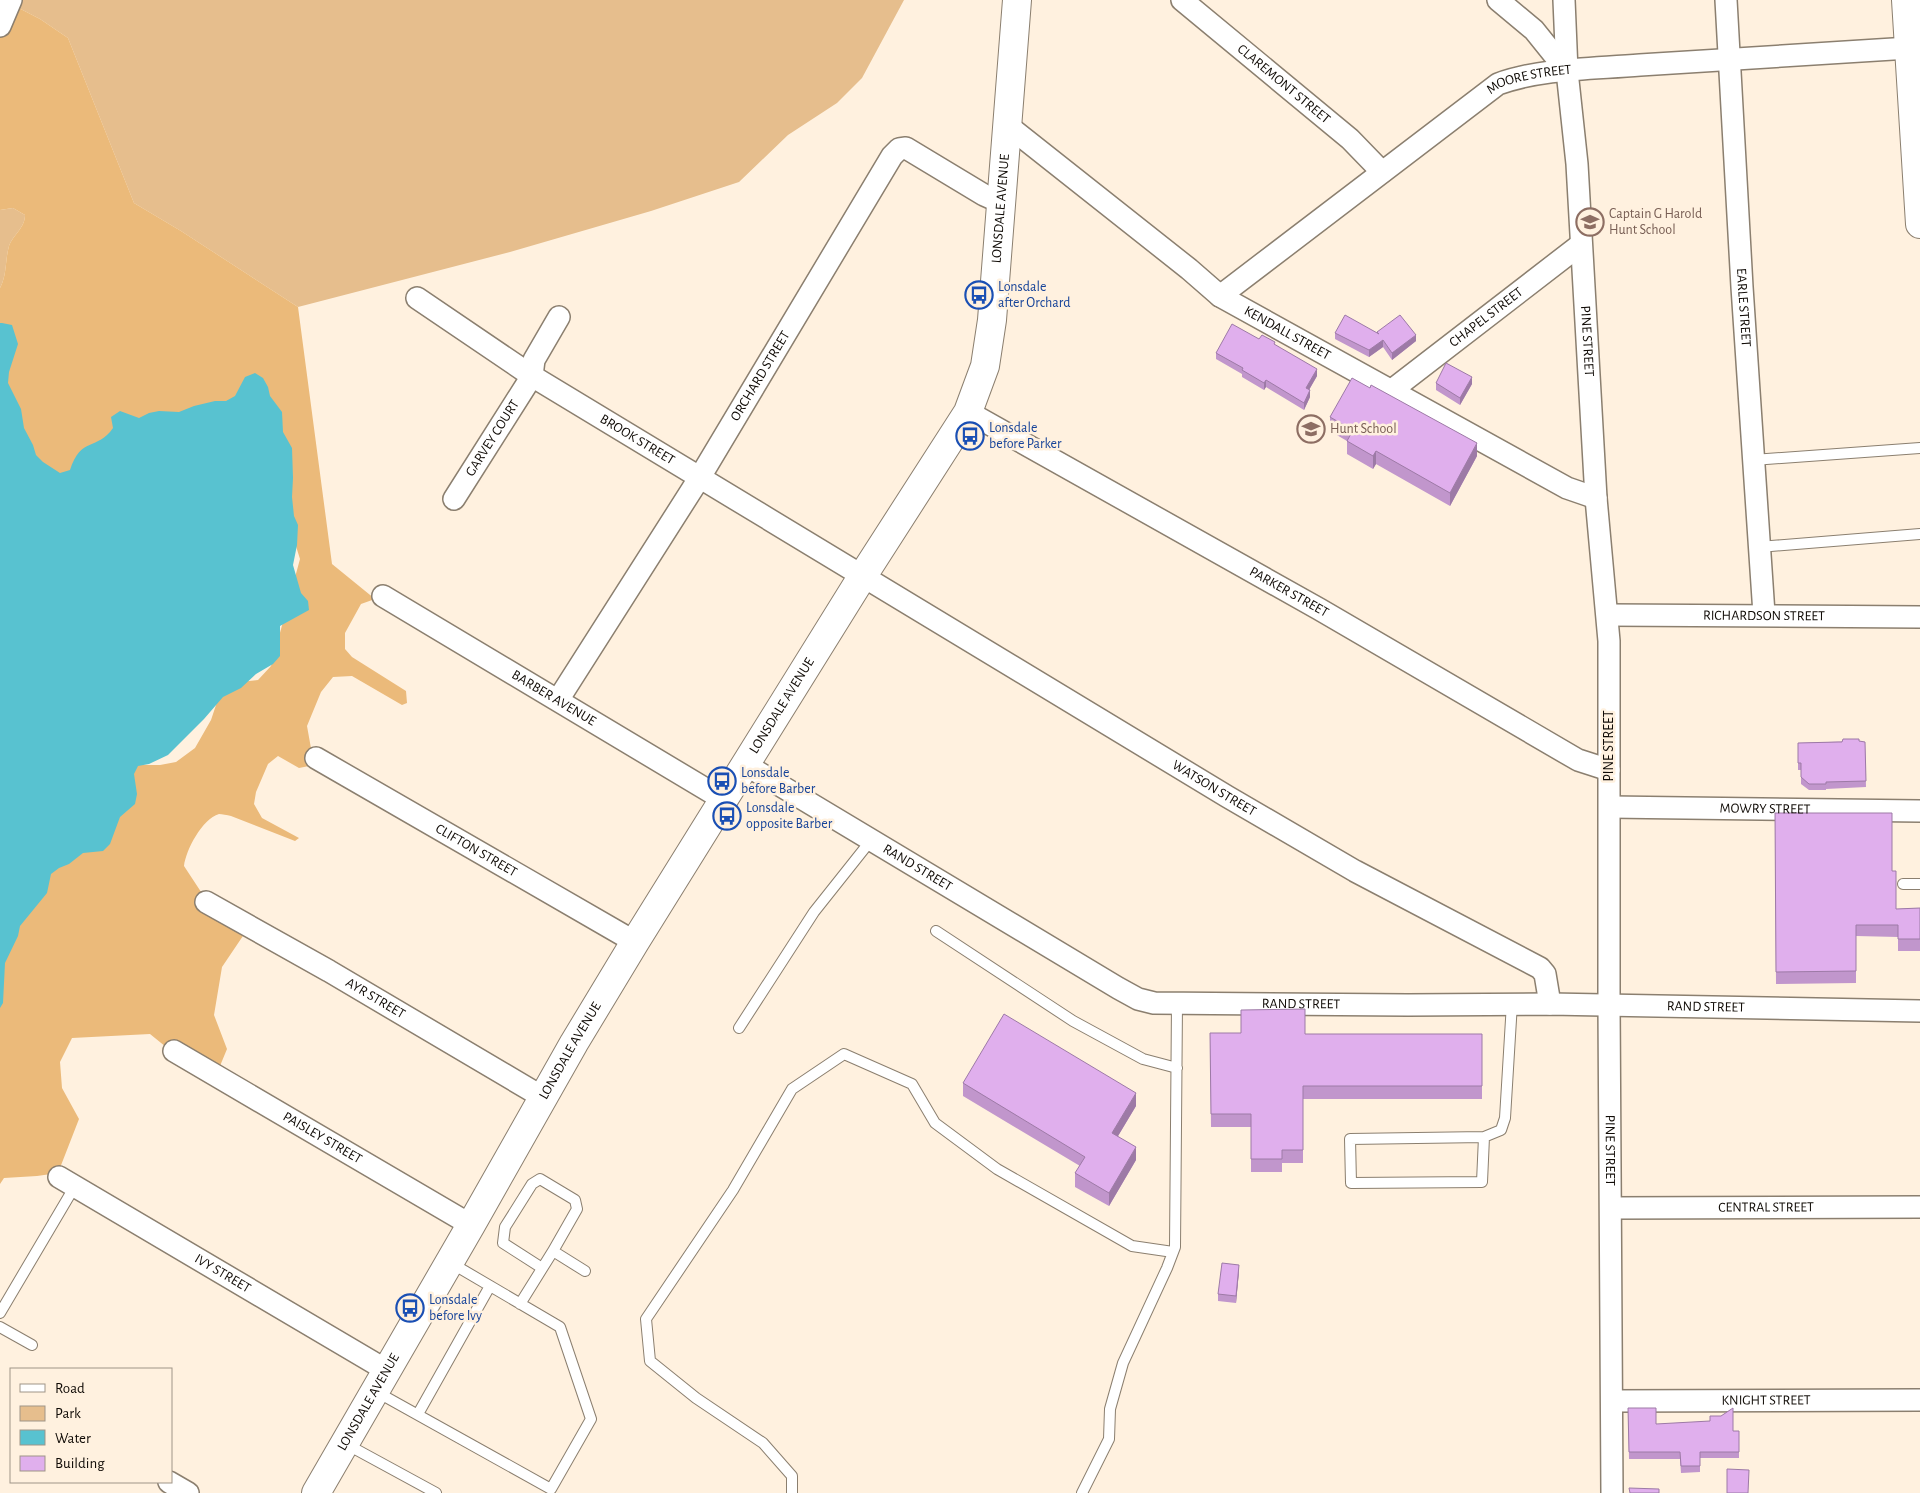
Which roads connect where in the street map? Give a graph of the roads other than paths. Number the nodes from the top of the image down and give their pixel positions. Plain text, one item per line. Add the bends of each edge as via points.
1 (11, 0) edge
2 (1017, 0) edge
3 (1182, 0) edge
4 (1498, 0) edge
5 (1564, 0) edge
6 (1726, 0) edge
7 (1906, 0) edge
8 (0, 26) edge
9 (1909, 48) junction
10 (1729, 59) junction
11 (1567, 71) junction
12 (1007, 125) junction
13 (1382, 172) junction
14 (1919, 196) edge
15 (1002, 203) junction
16 (1920, 224) edge
17 (1580, 244) junction
18 (1220, 296) junction
19 (417, 298) dead end
20 (559, 317) dead end
21 (532, 376) junction
22 (1392, 390) junction
23 (968, 412) junction
24 (1920, 448) edge
25 (1753, 460) junction
26 (700, 477) junction
27 (1596, 498) junction
28 (454, 499) dead end
29 (1920, 534) edge
30 (1759, 547) junction
31 (862, 577) junction
32 (383, 596) dead end
33 (1608, 614) junction
34 (1764, 614) junction
35 (1920, 617) edge
36 (558, 700) junction
37 (316, 758) dead end
38 (746, 765) junction
39 (1609, 770) junction
40 (724, 800) junction
41 (1610, 807) junction
42 (1920, 811) edge
43 (872, 839) junction
44 (1903, 884) dead end
45 (1920, 884) edge
46 (206, 902) dead end
47 (936, 931) dead end
48 (636, 942) junction
49 (1512, 1003) junction
50 (1177, 1004) junction
51 (1550, 1004) junction
52 (1609, 1004) junction
53 (1920, 1011) edge
54 (739, 1028) dead end
55 (174, 1051) dead end
56 (1177, 1068) junction
57 (544, 1098) junction
58 (1484, 1136) junction
59 (67, 1181) joint
60 (1920, 1207) edge
61 (1611, 1208) junction
62 (472, 1225) junction
63 (553, 1251) junction
64 (1173, 1252) junction
65 (450, 1262) junction
66 (542, 1268) junction
67 (585, 1271) dead end
68 (490, 1286) junction
69 (520, 1304) junction
70 (0, 1313) edge
71 (0, 1327) edge
72 (32, 1345) dead end
73 (380, 1380) junction
74 (1920, 1400) edge
75 (1612, 1401) junction
76 (418, 1414) junction
77 (345, 1444) junction
78 (171, 1483) edge
79 (188, 1493) edge
80 (316, 1493) edge
81 (436, 1493) edge
82 (792, 1493) edge
83 (1082, 1493) edge
84 (1612, 1493) edge

1 - 8 street
2 - 12 main road, LONSDALE AVENUE
3 - 13 street, CLAREMONT STREET via 1350,138
4 - 11 street via 1534,30
5 - 11 street, PINE STREET
6 - 10 street, EARLE STREET
7 - 9 main road
9 - 10 street, MOORE STREET
9 - 14 main road
10 - 11 street, MOORE STREET
10 - 25 street, EARLE STREET
11 - 13 street, MOORE STREET via 1517,77 1498,84
11 - 17 street, PINE STREET via 1577,164
12 - 15 main road, LONSDALE AVENUE
12 - 18 street, KENDALL STREET
13 - 18 street, MOORE STREET
14 - 16 main road
15 - 23 main road, LONSDALE AVENUE via 985,366
15 - 26 street, ORCHARD STREET via 906,148 898,149
17 - 22 street, CHAPEL STREET
17 - 27 street, PINE STREET
18 - 22 street, KENDALL STREET
19 - 21 street, BROOK STREET
20 - 21 street, GARVEY COURT via 534,360
21 - 26 street, BROOK STREET
21 - 28 street, GARVEY COURT
22 - 27 street, KENDALL STREET via 1567,488
23 - 31 main road, LONSDALE AVENUE
23 - 39 street, PARKER STREET via 1310,604 1578,760
24 - 25 lane
25 - 30 street, EARLE STREET
26 - 31 street, BROOK STREET
26 - 36 street, ORCHARD STREET
27 - 33 street, PINE STREET
29 - 30 lane
30 - 34 street, EARLE STREET
31 - 38 main road, LONSDALE AVENUE
31 - 51 street, WATSON STREET via 1346,866 1540,968 1545,974
32 - 36 street, BARBER AVENUE
33 - 34 street, RICHARDSON STREET
33 - 39 street, PINE STREET
34 - 35 street, RICHARDSON STREET
36 - 40 street, BARBER AVENUE
37 - 48 street, CLIFTON STREET
38 - 40 main road, LONSDALE AVENUE
38 - 43 street, RAND STREET
39 - 41 street, PINE STREET
40 - 48 main road, LONSDALE AVENUE
41 - 42 street, MOWRY STREET
41 - 52 street, PINE STREET
43 - 50 street, RAND STREET via 1138,999
43 - 54 lane via 814,912
44 - 45 lane
46 - 57 street, AYR STREET
47 - 56 lane via 1074,1021 1143,1060
48 - 57 main road, LONSDALE AVENUE
49 - 50 street, RAND STREET
49 - 51 street, RAND STREET
49 - 58 lane via 1504,1118 1501,1130
50 - 56 lane
51 - 52 street, RAND STREET
52 - 53 street, RAND STREET
52 - 61 street, PINE STREET
55 - 62 street, PAISLEY STREET
56 - 64 lane
57 - 62 main road, LONSDALE AVENUE
58 - 58 lane via 1350,1139 1351,1183 1482,1182
59 - 70 lane
59 - 73 street, IVY STREET
60 - 61 street, CENTRAL STREET
61 - 75 street, PINE STREET
62 - 65 main road, LONSDALE AVENUE
63 - 66 lane
63 - 66 lane via 577,1209 575,1200 540,1179 532,1184 506,1227 503,1243
63 - 67 lane
64 - 82 lane via 1132,1246 997,1169 935,1124 912,1084 844,1054 792,1089 733,1190 646,1319 650,1361 696,1398 763,1443 792,1476
64 - 83 lane via 1123,1363 1110,1409 1109,1439
65 - 68 lane
65 - 73 main road, LONSDALE AVENUE
66 - 69 lane
68 - 69 lane
68 - 76 lane
69 - 76 lane via 560,1327 591,1419 551,1489
71 - 72 lane
73 - 76 lane
73 - 77 main road, LONSDALE AVENUE
74 - 75 street, KNIGHT STREET
75 - 84 street, PINE STREET
77 - 80 main road, LONSDALE AVENUE
77 - 81 lane
78 - 79 street

